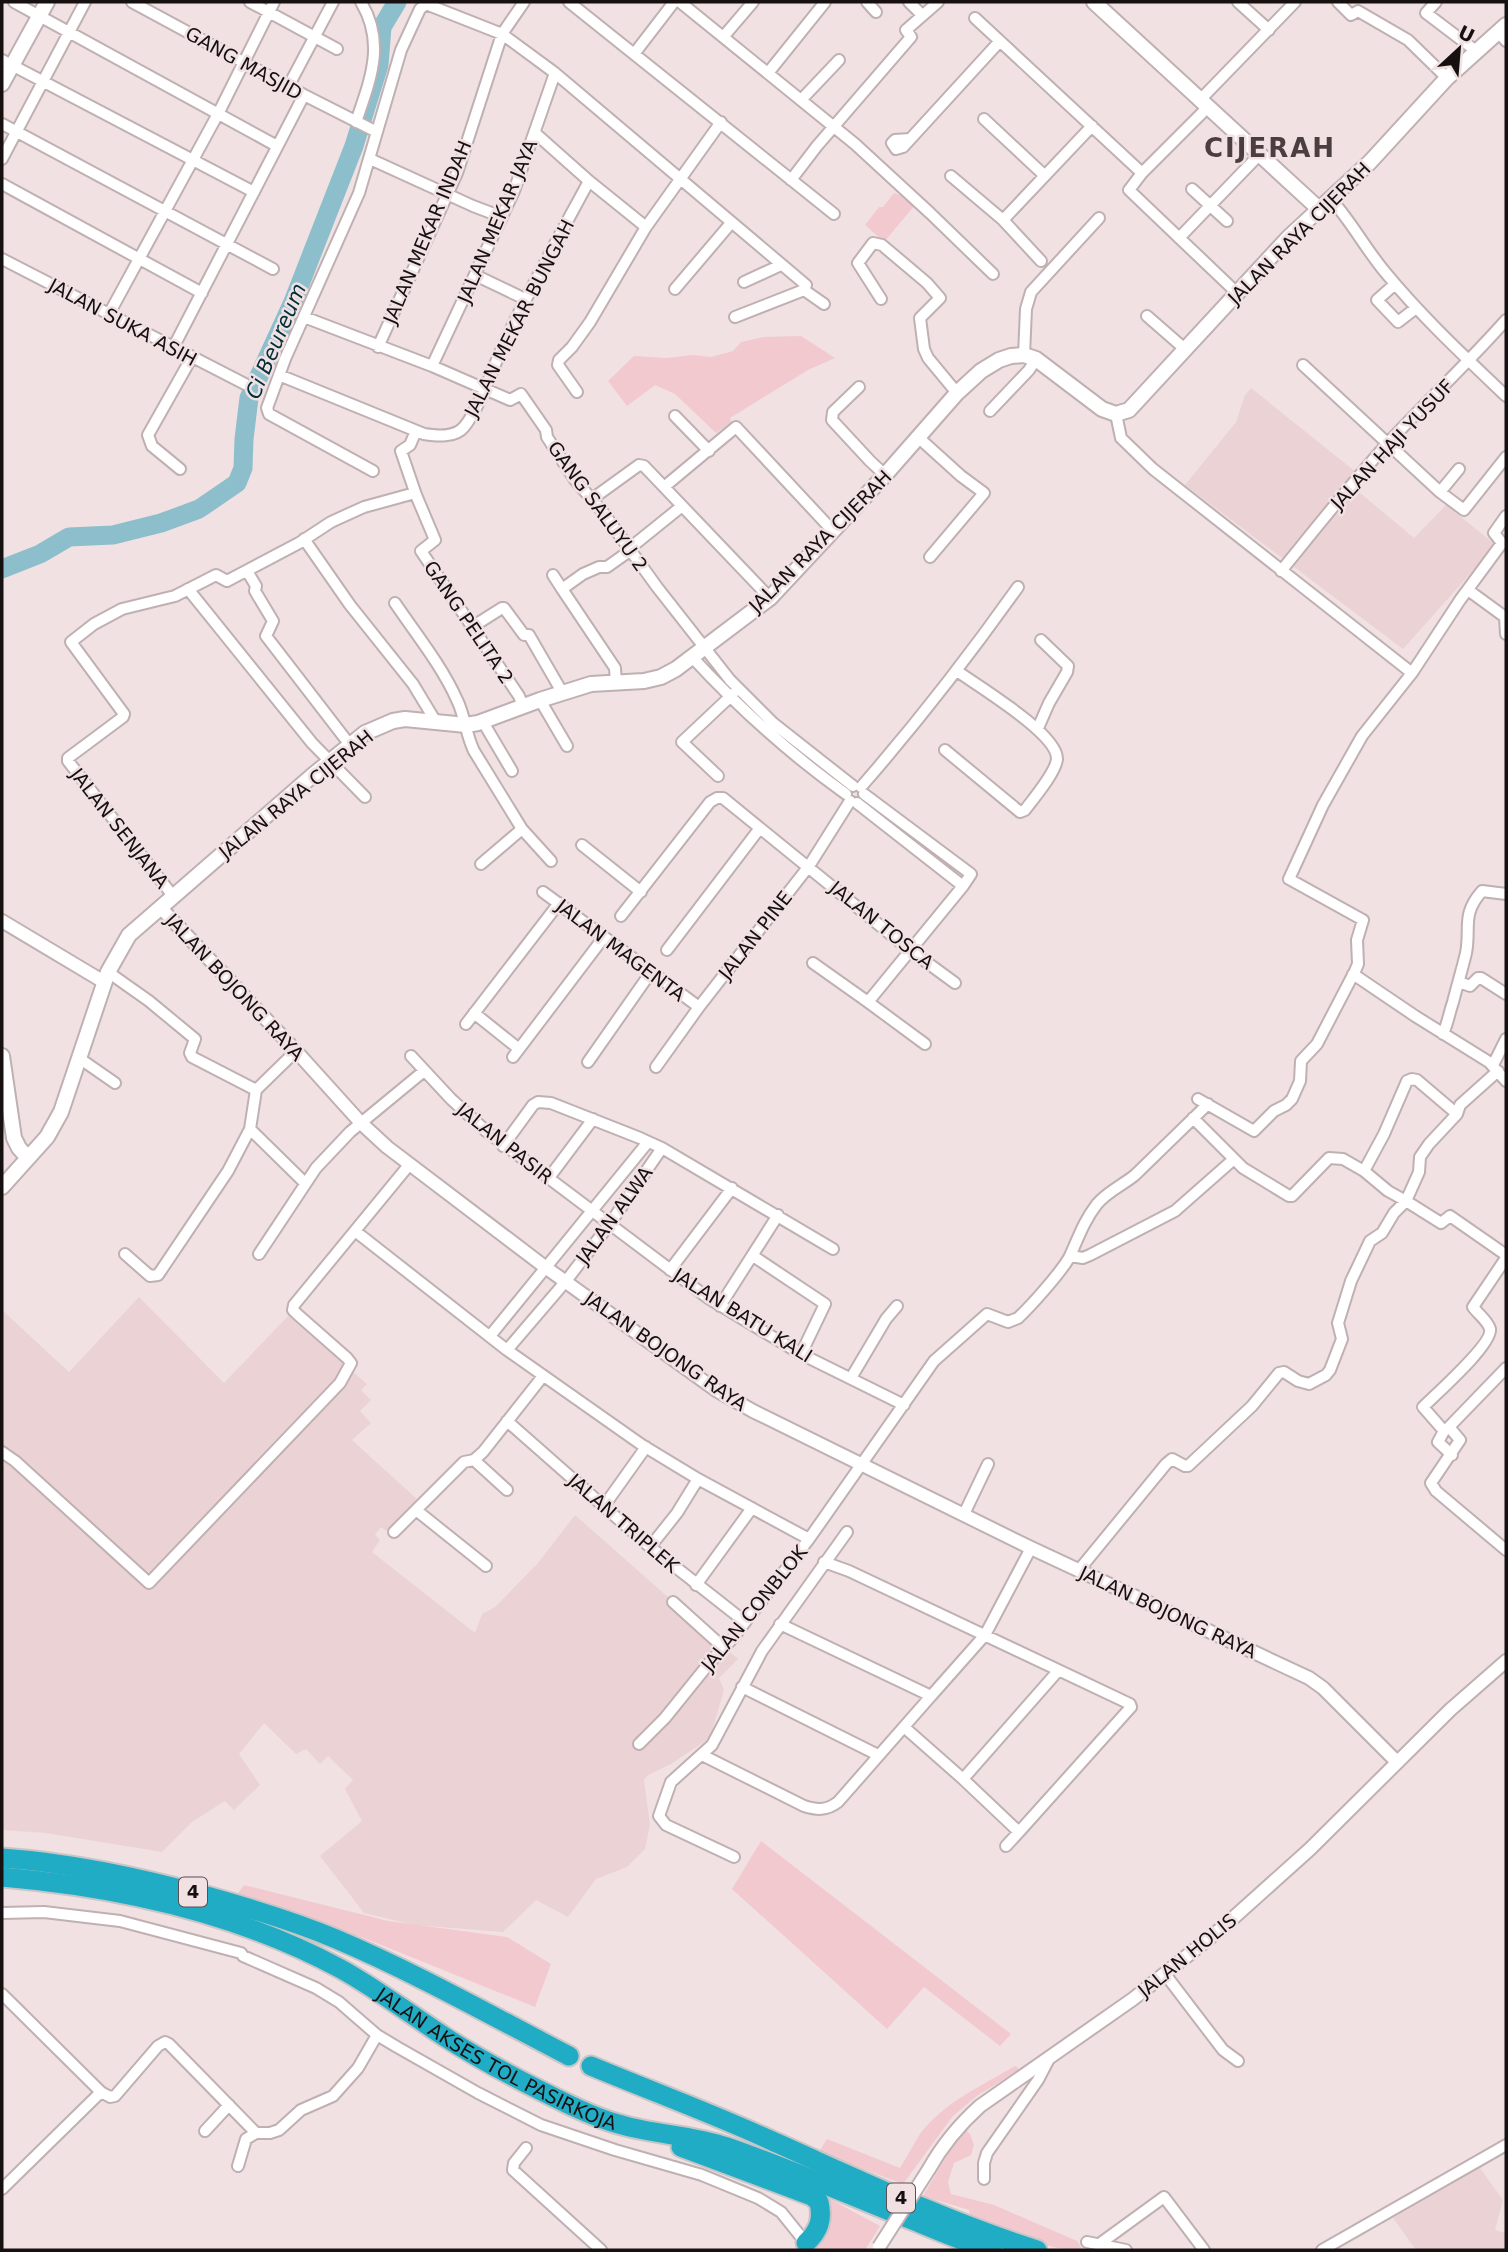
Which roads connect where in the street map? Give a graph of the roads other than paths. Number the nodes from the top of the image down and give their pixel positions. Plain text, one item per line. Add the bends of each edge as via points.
1 (14, 2) edge
2 (86, 2) edge
3 (132, 2) edge
4 (250, 2) edge
5 (333, 2) edge
6 (361, 2) edge
7 (524, 2) edge
8 (569, 2) edge
9 (674, 2) edge
10 (680, 2) edge
11 (753, 2) edge
12 (825, 2) edge
13 (867, 2) edge
14 (909, 2) edge
15 (938, 2) edge
16 (1094, 2) edge
17 (1238, 2) edge
18 (1295, 2) edge
19 (1338, 2) edge
20 (1436, 2) edge
21 (272, 7) edge
22 (43, 8) edge
23 (876, 12) dead end
24 (922, 15) junction
25 (975, 18) dead end
26 (1269, 30) junction
27 (70, 33) junction
28 (1504, 33) edge
29 (502, 34) junction
30 (724, 36) junction
31 (314, 37) junction
32 (1000, 41) junction
33 (337, 49) dead end
34 (1476, 51) junction
35 (634, 54) junction
36 (839, 60) dead end
37 (244, 62) junction
38 (7, 63) edge
39 (768, 73) junction
40 (555, 74) junction
41 (1447, 78) junction
42 (43, 82) junction
43 (2, 84) edge
44 (288, 87) junction
45 (304, 95) junction
46 (801, 100) junction
47 (1204, 104) junction
48 (219, 112) junction
49 (984, 119) dead end
50 (357, 122) junction
51 (721, 122) junction
52 (2, 124) edge
53 (834, 127) junction
54 (1092, 127) junction
55 (375, 131) junction
56 (17, 132) junction
57 (535, 133) junction
58 (910, 139) dead end
59 (278, 146) junction
60 (1259, 155) junction
61 (2, 159) edge
62 (193, 159) junction
63 (370, 159) junction
64 (1142, 173) junction
65 (1044, 175) junction
66 (951, 176) dead end
67 (681, 180) junction
68 (791, 180) junction
69 (589, 181) junction
70 (2, 184) edge
71 (1192, 189) dead end
72 (254, 192) junction
73 (446, 195) junction
74 (1331, 198) junction
75 (1209, 205) junction
76 (1319, 209) junction
77 (165, 211) junction
78 (834, 214) dead end
79 (502, 217) junction
80 (1099, 218) dead end
81 (1003, 220) junction
82 (1227, 221) dead end
83 (731, 223) junction
84 (646, 227) junction
85 (1179, 238) junction
86 (227, 246) junction
87 (2, 259) edge
88 (139, 260) junction
89 (1041, 261) dead end
90 (781, 265) junction
91 (273, 269) dead end
92 (993, 274) dead end
93 (475, 275) junction
94 (744, 282) dead end
95 (1395, 284) junction
96 (676, 289) dead end
97 (804, 290) junction
98 (202, 293) junction
99 (1237, 293) junction
100 (525, 299) junction
101 (881, 299) dead end
102 (824, 304) dead end
103 (1416, 308) junction
104 (109, 314) junction
105 (1147, 316) dead end
106 (304, 317) junction
107 (735, 317) dead end
108 (1506, 320) edge
109 (378, 346) junction
110 (173, 348) junction
111 (1186, 350) junction
112 (192, 357) junction
113 (1030, 357) junction
114 (1469, 362) junction
115 (1303, 365) dead end
116 (432, 366) junction
117 (279, 375) junction
118 (245, 384) dead end
119 (859, 387) dead end
120 (484, 390) junction
121 (577, 392) dead end
122 (957, 393) junction
123 (1506, 396) edge
124 (990, 411) dead end
125 (1116, 414) junction
126 (675, 416) dead end
127 (416, 431) junction
128 (919, 438) junction
129 (1387, 444) junction
130 (709, 451) junction
131 (1506, 457) edge
132 (180, 469) dead end
133 (1459, 469) dead end
134 (373, 471) dead end
135 (885, 475) junction
136 (664, 488) junction
137 (1440, 492) junction
138 (415, 493) junction
139 (592, 499) junction
140 (682, 506) junction
141 (1506, 516) edge
142 (833, 531) junction
143 (304, 539) junction
144 (630, 549) junction
145 (930, 557) dead end
146 (247, 571) junction
147 (1281, 571) junction
148 (553, 575) dead end
149 (1018, 587) dead end
150 (188, 589) junction
151 (562, 589) junction
152 (1468, 590) junction
153 (770, 597) junction
154 (395, 604) dead end
155 (472, 627) junction
156 (1506, 634) edge
157 (1041, 640) dead end
158 (697, 652) junction
159 (957, 671) junction
160 (1412, 673) junction
161 (616, 683) junction
162 (562, 692) junction
163 (734, 693) junction
164 (540, 700) junction
165 (523, 706) junction
166 (436, 722) junction
167 (483, 722) junction
168 (466, 725) junction
169 (1038, 728) junction
170 (350, 745) junction
171 (567, 746) dead end
172 (945, 750) dead end
173 (331, 761) junction
174 (512, 771) dead end
175 (718, 776) dead end
176 (855, 794) junction
177 (365, 797) dead end
178 (760, 828) junction
179 (522, 830) junction
180 (582, 845) dead end
181 (939, 849) junction
182 (931, 859) junction
183 (551, 861) dead end
184 (481, 864) dead end
185 (809, 866) junction
186 (963, 886) junction
187 (543, 892) dead end
188 (641, 892) junction
189 (1506, 894) edge
190 (173, 896) junction
191 (559, 903) junction
192 (160, 907) junction
193 (621, 916) dead end
194 (2, 920) edge
195 (604, 937) junction
196 (667, 950) dead end
197 (910, 950) junction
198 (813, 963) dead end
199 (651, 972) junction
200 (1353, 974) junction
201 (106, 977) junction
202 (1459, 982) junction
203 (955, 983) dead end
204 (1506, 994) edge
205 (868, 1002) junction
206 (699, 1007) junction
207 (474, 1013) junction
208 (466, 1024) dead end
209 (1443, 1034) junction
210 (1506, 1039) edge
211 (925, 1044) dead end
212 (296, 1051) junction
213 (2, 1056) edge
214 (411, 1056) dead end
215 (79, 1058) junction
216 (588, 1062) dead end
217 (656, 1067) dead end
218 (1496, 1068) junction
219 (424, 1071) junction
220 (1506, 1081) edge
221 (115, 1083) dead end
222 (256, 1090) junction
223 (1457, 1114) junction
224 (5, 1115) edge
225 (1193, 1118) junction
226 (593, 1119) junction
227 (361, 1123) junction
228 (250, 1129) junction
229 (648, 1142) junction
230 (503, 1146) junction
231 (662, 1149) junction
232 (28, 1158) junction
233 (1234, 1159) junction
234 (409, 1165) junction
235 (1364, 1171) junction
236 (548, 1179) junction
237 (305, 1183) junction
238 (2, 1186) edge
239 (732, 1188) junction
240 (1406, 1201) junction
241 (590, 1211) junction
242 (778, 1215) junction
243 (609, 1225) junction
244 (355, 1231) junction
245 (833, 1249) dead end
246 (125, 1254) dead end
247 (259, 1254) dead end
248 (1070, 1255) junction
249 (753, 1256) junction
250 (1506, 1256) edge
251 (545, 1267) junction
252 (670, 1270) junction
253 (566, 1281) junction
254 (720, 1306) junction
255 (897, 1306) dead end
256 (490, 1336) junction
257 (507, 1350) junction
258 (800, 1354) junction
259 (1506, 1368) edge
260 (543, 1376) junction
261 (851, 1378) junction
262 (904, 1405) junction
263 (507, 1421) junction
264 (1446, 1429) junction
265 (646, 1447) junction
266 (2, 1452) edge
267 (1452, 1455) junction
268 (474, 1460) junction
269 (861, 1464) junction
270 (988, 1464) dead end
271 (698, 1479) junction
272 (507, 1490) dead end
273 (604, 1506) junction
274 (752, 1508) junction
275 (416, 1510) junction
276 (964, 1514) junction
277 (394, 1532) dead end
278 (847, 1532) dead end
279 (809, 1539) junction
280 (650, 1548) junction
281 (1031, 1548) junction
282 (1506, 1550) edge
283 (824, 1562) junction
284 (486, 1566) dead end
285 (1079, 1570) junction
286 (696, 1585) junction
287 (673, 1602) dead end
288 (744, 1621) junction
289 (780, 1624) junction
290 (985, 1635) junction
291 (724, 1648) junction
292 (1506, 1661) edge
293 (1058, 1671) junction
294 (742, 1686) junction
295 (931, 1696) junction
296 (904, 1727) junction
297 (639, 1744) dead end
298 (702, 1755) junction
299 (878, 1755) junction
300 (1397, 1762) junction
301 (963, 1779) junction
302 (1019, 1832) junction
303 (1006, 1846) dead end
304 (2, 1857) edge
305 (734, 1857) dead end
306 (2, 1877) edge
307 (2, 1913) edge
308 (1165, 1974) junction
309 (2, 1994) edge
310 (377, 2035) junction
311 (569, 2056) dead end
312 (1049, 2057) junction
313 (1238, 2061) dead end
314 (591, 2066) dead end
315 (101, 2092) junction
316 (229, 2105) junction
317 (621, 2125) junction
318 (205, 2131) dead end
319 (256, 2133) junction
320 (1506, 2145) edge
321 (526, 2148) dead end
322 (238, 2166) dead end
323 (984, 2179) dead end
324 (2, 2189) edge
325 (801, 2246) edge
326 (878, 2249) edge
327 (601, 2250) edge
328 (992, 2250) edge
329 (1037, 2250) edge
330 (1126, 2250) edge
331 (1204, 2250) edge
332 (1322, 2250) edge

1 - 22 street
2 - 27 street
3 - 37 street, GANG MASJID
4 - 21 street
5 - 31 street
6 - 50 street via 372,29 373,67
7 - 29 street, JALAN MEKAR INDAH
8 - 35 street
9 - 35 street
10 - 30 street
11 - 30 street
12 - 39 street
13 - 23 street
14 - 24 street
15 - 24 street
16 - 47 main road
17 - 26 street
18 - 26 street
19 - 41 street via 1351,15 1363,12 1408,40
20 - 34 street via 1426,12
21 - 31 street
21 - 37 street
22 - 27 street
22 - 38 main road
24 - 53 street via 906,30 911,37
25 - 32 street
26 - 47 street
27 - 42 street
27 - 48 street
28 - 34 main road, JALAN RAYA CIJERAH
29 - 40 street
29 - 55 street via 431,4 423,6 401,50
29 - 73 street, JALAN MEKAR INDAH
30 - 39 street
31 - 33 street
31 - 44 street
32 - 54 street
32 - 58 street
34 - 41 main road, JALAN RAYA CIJERAH
35 - 51 street
36 - 46 street
37 - 44 street, GANG MASJID
37 - 48 street
38 - 42 street
38 - 43 main road
39 - 46 street
40 - 57 street, JALAN MEKAR JAYA
40 - 67 street
41 - 74 main road, JALAN RAYA CIJERAH
42 - 56 street
42 - 62 street
44 - 45 street, GANG MASJID
45 - 50 street, GANG MASJID
45 - 59 street
46 - 53 street
47 - 60 main road
47 - 64 street
48 - 59 street
48 - 62 street
49 - 65 street
50 - 55 street, GANG MASJID
51 - 67 street
51 - 68 street
52 - 56 street
53 - 68 street
53 - 92 street
54 - 64 street
54 - 65 street
55 - 63 street
56 - 61 street
56 - 77 street
57 - 69 street
57 - 79 street, JALAN MEKAR JAYA
59 - 72 street
60 - 75 street
60 - 76 main road
62 - 72 street
62 - 77 street
63 - 73 street
63 - 106 street
64 - 85 street via 1129,190
65 - 81 street
66 - 81 street
67 - 83 street
67 - 84 street
68 - 78 street
69 - 84 street
69 - 100 street, JALAN MEKAR BUNGAH
70 - 88 street
71 - 75 street
72 - 86 street
73 - 79 street
73 - 109 street, JALAN MEKAR INDAH
74 - 76 main road, JALAN RAYA CIJERAH
74 - 95 street
75 - 82 street
75 - 85 street
76 - 99 main road, JALAN RAYA CIJERAH
77 - 86 street
77 - 88 street
79 - 93 street, JALAN MEKAR JAYA
80 - 113 street via 1031,292 1026,309
81 - 89 street
83 - 90 street
83 - 96 street
84 - 121 street via 590,323 559,360
85 - 99 street
86 - 91 street
86 - 98 street
87 - 104 street, JALAN SUKA ASIH
88 - 98 street
88 - 104 street
90 - 94 street
90 - 97 street via 805,283
93 - 100 street
93 - 116 street, JALAN MEKAR JAYA
95 - 103 street
95 - 103 street via 1377,300 1398,322
97 - 102 street
97 - 107 street
98 - 110 street
99 - 111 main road, JALAN RAYA CIJERAH
100 - 120 street, JALAN MEKAR BUNGAH
101 - 122 street via 858,263 873,243 914,272 940,298 920,318 924,349
103 - 114 street
104 - 110 street, JALAN SUKA ASIH
105 - 111 street
106 - 109 street
106 - 117 street
108 - 114 street, JALAN HAJI YUSUF
109 - 116 street
110 - 112 street, JALAN SUKA ASIH
111 - 125 main road, JALAN RAYA CIJERAH via 1129,410
112 - 118 street, JALAN SUKA ASIH
112 - 132 street via 148,435 152,446
113 - 122 main road, JALAN RAYA CIJERAH via 999,360
113 - 124 street
113 - 125 main road via 1102,410
114 - 123 street
114 - 129 street, JALAN HAJI YUSUF
115 - 129 street
116 - 120 street
117 - 127 street, JALAN MEKAR BUNGAH
117 - 134 street via 268,402 269,414
119 - 135 street via 833,412 832,420
120 - 127 street, JALAN MEKAR BUNGAH via 458,432 437,436
120 - 139 street, GANG SALUYU 2 via 510,400 521,394
122 - 128 main road, JALAN RAYA CIJERAH
125 - 147 street via 1124,443
126 - 130 street
127 - 138 street, GANG PELITA 2 via 410,445 401,450
128 - 135 main road, JALAN RAYA CIJERAH
128 - 145 street via 984,493
129 - 137 street
129 - 147 street, JALAN HAJI YUSUF
130 - 136 street
130 - 142 street via 736,428
131 - 137 street via 1464,510
133 - 137 street
135 - 142 main road, JALAN RAYA CIJERAH
136 - 139 street via 639,465
136 - 140 street
138 - 143 street via 364,507
138 - 155 street, GANG PELITA 2 via 435,540 421,551
139 - 144 street, GANG SALUYU 2
140 - 144 street
140 - 153 street
141 - 152 street via 1494,534 1502,543
142 - 153 main road, JALAN RAYA CIJERAH
143 - 146 street
143 - 166 street via 413,684
144 - 151 street via 607,567 583,574
144 - 158 street, GANG SALUYU 2
146 - 150 street via 227,582 216,575
146 - 170 street via 273,621 266,636
147 - 160 street
148 - 151 street
149 - 159 street, JALAN PINE
150 - 173 street
150 - 190 street, JALAN SENJANA via 122,609 71,642 124,714 67,760
151 - 161 street via 615,668
152 - 156 street via 1505,617
152 - 160 street
153 - 158 main road, JALAN RAYA CIJERAH
154 - 168 street via 428,650
155 - 162 street via 504,608 528,635
155 - 165 street, GANG PELITA 2
157 - 169 street via 1068,666
158 - 161 main road, JALAN RAYA CIJERAH via 661,677
158 - 163 street, GANG SALUYU 2
159 - 169 street
159 - 176 street, JALAN PINE
160 - 200 street via 1362,736 1289,879 1363,919
161 - 162 main road, JALAN RAYA CIJERAH
162 - 164 main road, JALAN RAYA CIJERAH
163 - 175 street via 682,742
163 - 176 street, GANG SALUYU 2 via 765,731
164 - 165 main road, JALAN RAYA CIJERAH
164 - 171 street
165 - 167 main road, JALAN RAYA CIJERAH
166 - 168 main road, JALAN RAYA CIJERAH
166 - 170 main road, JALAN RAYA CIJERAH via 393,721
167 - 168 main road, JALAN RAYA CIJERAH
167 - 174 street
168 - 179 street via 474,751
169 - 172 street via 1053,745 1056,765 1020,812
170 - 173 main road, JALAN RAYA CIJERAH
173 - 177 street
173 - 190 main road, JALAN RAYA CIJERAH
176 - 181 street
176 - 182 street
176 - 185 street, JALAN PINE
178 - 185 street, JALAN TOSCA
178 - 188 street, JALAN TOSCA via 717,798
178 - 196 street
179 - 183 street
179 - 184 street
180 - 188 street
181 - 182 street
181 - 186 street via 971,874
182 - 186 street
185 - 197 street, JALAN TOSCA
185 - 206 street, JALAN PINE
186 - 197 street
187 - 191 street, JALAN MAGENTA
188 - 193 street
189 - 202 street via 1482,891 1467,915 1468,942
190 - 192 main road, JALAN RAYA CIJERAH
191 - 195 street, JALAN MAGENTA
191 - 207 street
192 - 201 main road, JALAN RAYA CIJERAH via 129,935
192 - 212 street, JALAN BOJONG RAYA
194 - 201 street
195 - 199 street, JALAN MAGENTA
195 - 207 street via 516,1053
197 - 203 street, JALAN TOSCA
197 - 205 street
198 - 205 street
199 - 206 street, JALAN MAGENTA
199 - 216 street
200 - 209 street
200 - 225 street via 1322,1036 1301,1060 1300,1081 1286,1105 1254,1131 1203,1102
201 - 215 main road, JALAN RAYA CIJERAH
201 - 222 street via 149,1001 195,1040 192,1057
202 - 204 street via 1470,986 1481,978
202 - 209 street
205 - 211 street
206 - 217 street, JALAN PINE
207 - 208 street
209 - 218 street
210 - 218 street
212 - 222 street
212 - 227 street, JALAN BOJONG RAYA
213 - 224 main road
214 - 219 street, JALAN PASIR
215 - 221 street
215 - 232 main road, JALAN RAYA CIJERAH via 55,1125
218 - 220 street
218 - 223 street via 1460,1105
219 - 227 street
219 - 230 street, JALAN PASIR
222 - 228 street
223 - 235 street via 1417,1080 1406,1081
223 - 240 street via 1420,1157 1419,1172
224 - 232 main road
225 - 233 street
225 - 248 street via 1096,1205
226 - 229 street
226 - 230 street via 538,1102
226 - 236 street
227 - 234 street, JALAN BOJONG RAYA
227 - 237 street
228 - 237 street
228 - 246 street via 228,1171 158,1275 150,1276
229 - 231 street
229 - 241 street, JALAN ALWA
230 - 236 street, JALAN PASIR
231 - 239 street
231 - 243 street, JALAN ALWA
232 - 238 main road, JALAN RAYA CIJERAH
233 - 235 street via 1289,1196 1329,1158 1343,1159
233 - 248 street via 1175,1211 1083,1258
234 - 244 street
234 - 251 street, JALAN BOJONG RAYA
235 - 240 street
236 - 241 street, JALAN PASIR
237 - 247 street
239 - 242 street
239 - 252 street
240 - 250 street via 1441,1223 1450,1216
240 - 285 street via 1382,1233 1370,1241 1351,1281 1338,1323 1342,1339 1326,1375 1305,1383 1284,1371 1279,1373 1252,1406 1188,1466 1172,1459 1166,1464
241 - 243 street, JALAN BATU KALI
241 - 251 street, JALAN ALWA
242 - 245 street
242 - 249 street
243 - 252 street, JALAN BATU KALI
243 - 253 street, JALAN ALWA
244 - 256 street
244 - 266 street via 293,1310 348,1358 349,1370 149,1583
248 - 262 street, JALAN CONBLOK via 1018,1318 1008,1322 987,1314 934,1361
249 - 254 street
249 - 258 street via 825,1304
250 - 264 street via 1474,1305 1490,1334 1482,1348 1423,1407
251 - 253 street, JALAN BOJONG RAYA
251 - 256 street, JALAN ALWA
252 - 254 street, JALAN BATU KALI
253 - 257 street, JALAN ALWA
253 - 269 street, JALAN BOJONG RAYA via 732,1399
254 - 258 street, JALAN BATU KALI
255 - 261 street
256 - 257 street
257 - 260 street
258 - 261 street, JALAN BATU KALI
259 - 264 street
260 - 263 street
260 - 265 street
261 - 262 street, JALAN BATU KALI
262 - 269 street, JALAN CONBLOK
263 - 268 street
263 - 273 street, JALAN TRIPLEK
264 - 267 street via 1438,1442
264 - 267 street via 1460,1440
265 - 271 street
265 - 273 street
267 - 282 street via 1432,1486
268 - 272 street
268 - 275 street via 464,1462
269 - 276 street, JALAN BOJONG RAYA
269 - 279 street, JALAN CONBLOK
270 - 276 street
271 - 274 street
271 - 280 street
273 - 280 street, JALAN TRIPLEK
274 - 279 street
274 - 286 street
275 - 277 street
275 - 284 street
276 - 281 street, JALAN BOJONG RAYA
278 - 283 street
279 - 288 street, JALAN CONBLOK
280 - 286 street, JALAN TRIPLEK
281 - 285 street, JALAN BOJONG RAYA
281 - 290 street
283 - 289 street
283 - 290 street
285 - 300 street, JALAN BOJONG RAYA via 1309,1678
286 - 288 street, JALAN TRIPLEK
287 - 291 street
288 - 291 street, JALAN CONBLOK
289 - 294 street
289 - 295 street
290 - 293 street
290 - 295 street
291 - 297 street, JALAN CONBLOK
292 - 300 street, JALAN HOLIS
293 - 301 street
293 - 302 street via 1131,1707
294 - 298 street via 719,1734
294 - 299 street
295 - 296 street
296 - 299 street
296 - 301 street
298 - 299 street via 820,1810 838,1802
298 - 305 street via 671,1783 659,1816 666,1825
300 - 308 street, JALAN HOLIS via 1310,1849
301 - 302 street
302 - 303 street
304 - 311 highway, JALAN AKSES TOL PASIRKOJA / 4 via 160,1883 261,1911 377,1957
306 - 317 highway, JALAN AKSES TOL PASIRKOJA / 4 via 120,1893 184,1908 270,1937 341,1969 500,2069
307 - 310 street via 44,1912 120,1921 241,1953 339,2002
308 - 312 street, JALAN HOLIS
308 - 313 street via 1223,2050
309 - 315 street
310 - 319 street via 358,2068 332,2096 301,2109 279,2130
310 - 325 street via 541,2125 702,2175 758,2198 781,2213
312 - 323 street via 987,2153
312 - 326 street, JALAN HOLIS, bridge via 951,2135
314 - 329 highway, JALAN AKSES TOL PASIRKOJA / 4 via 972,2227
315 - 316 street via 115,2096 165,2042
315 - 324 street
316 - 318 street
316 - 319 street
317 - 325 highway via 812,2196 819,2202 821,2219 814,2235
317 - 328 highway, JALAN AKSES TOL PASIRKOJA / 4 via 722,2145
319 - 322 street via 246,2139
320 - 332 street
321 - 327 street via 513,2170
330 - 331 street via 1093,2244 1164,2197

